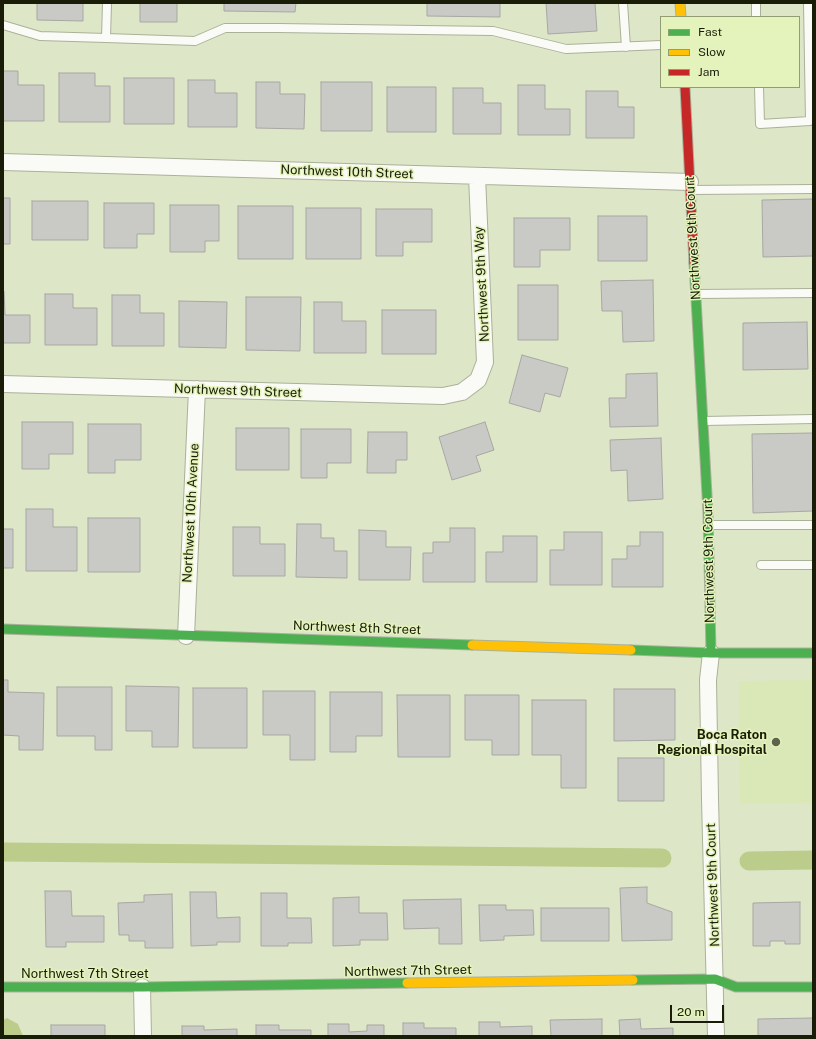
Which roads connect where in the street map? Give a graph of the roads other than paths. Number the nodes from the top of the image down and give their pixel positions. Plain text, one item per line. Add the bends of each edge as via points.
1 (107, 3) edge
2 (623, 3) edge
3 (680, 3) edge
4 (756, 3) edge
5 (808, 3) edge
6 (681, 16) edge
7 (756, 16) edge
8 (3, 25) edge
9 (106, 38) junction
10 (660, 45) edge
11 (626, 46) junction
12 (685, 88) edge
13 (759, 88) edge
14 (811, 121) edge
15 (3, 162) edge
16 (477, 176) junction
17 (690, 186) junction
18 (813, 189) edge
19 (813, 293) edge
20 (696, 294) junction
21 (3, 384) edge
22 (470, 386) joint
23 (197, 390) junction
24 (813, 419) edge
25 (703, 421) junction
26 (709, 525) junction
27 (813, 525) edge
28 (761, 565) dead end
29 (813, 565) edge
30 (3, 629) edge
31 (186, 636) junction
32 (711, 653) junction
33 (813, 653) edge
34 (716, 979) junction
35 (142, 987) junction
36 (813, 987) edge
37 (3, 988) edge
38 (143, 1036) edge
39 (716, 1036) edge

1 - 9 lane
2 - 11 lane
3 - 6 street
4 - 7 lane
5 - 14 lane
8 - 9 lane via 40,36
9 - 11 lane via 195,40 225,28 493,31 566,49
10 - 11 lane
12 - 17 street, Northwest 9th Court
13 - 14 lane via 760,124
15 - 16 street, Northwest 10th Street
16 - 17 street, Northwest 10th Street
16 - 22 street, Northwest 9th Way via 485,362 478,380
17 - 18 lane
17 - 20 street, Northwest 9th Court
19 - 20 lane
20 - 25 street, Northwest 9th Court
21 - 23 street, Northwest 9th Street
22 - 23 street, Northwest 9th Street via 462,392 443,396
23 - 31 street, Northwest 10th Avenue
24 - 25 lane
25 - 26 street, Northwest 9th Court
26 - 27 lane
26 - 32 street, Northwest 9th Court
28 - 29 lane
30 - 31 street, Northwest 8th Street
31 - 32 street, Northwest 8th Street
32 - 33 street, Northwest 8th Street
32 - 34 street, Northwest 9th Court via 708,680
34 - 35 street, Northwest 7th Street
34 - 36 street, Northwest 7th Street via 736,987
34 - 39 street, Northwest 9th Court
35 - 37 street, Northwest 7th Street
35 - 38 street

